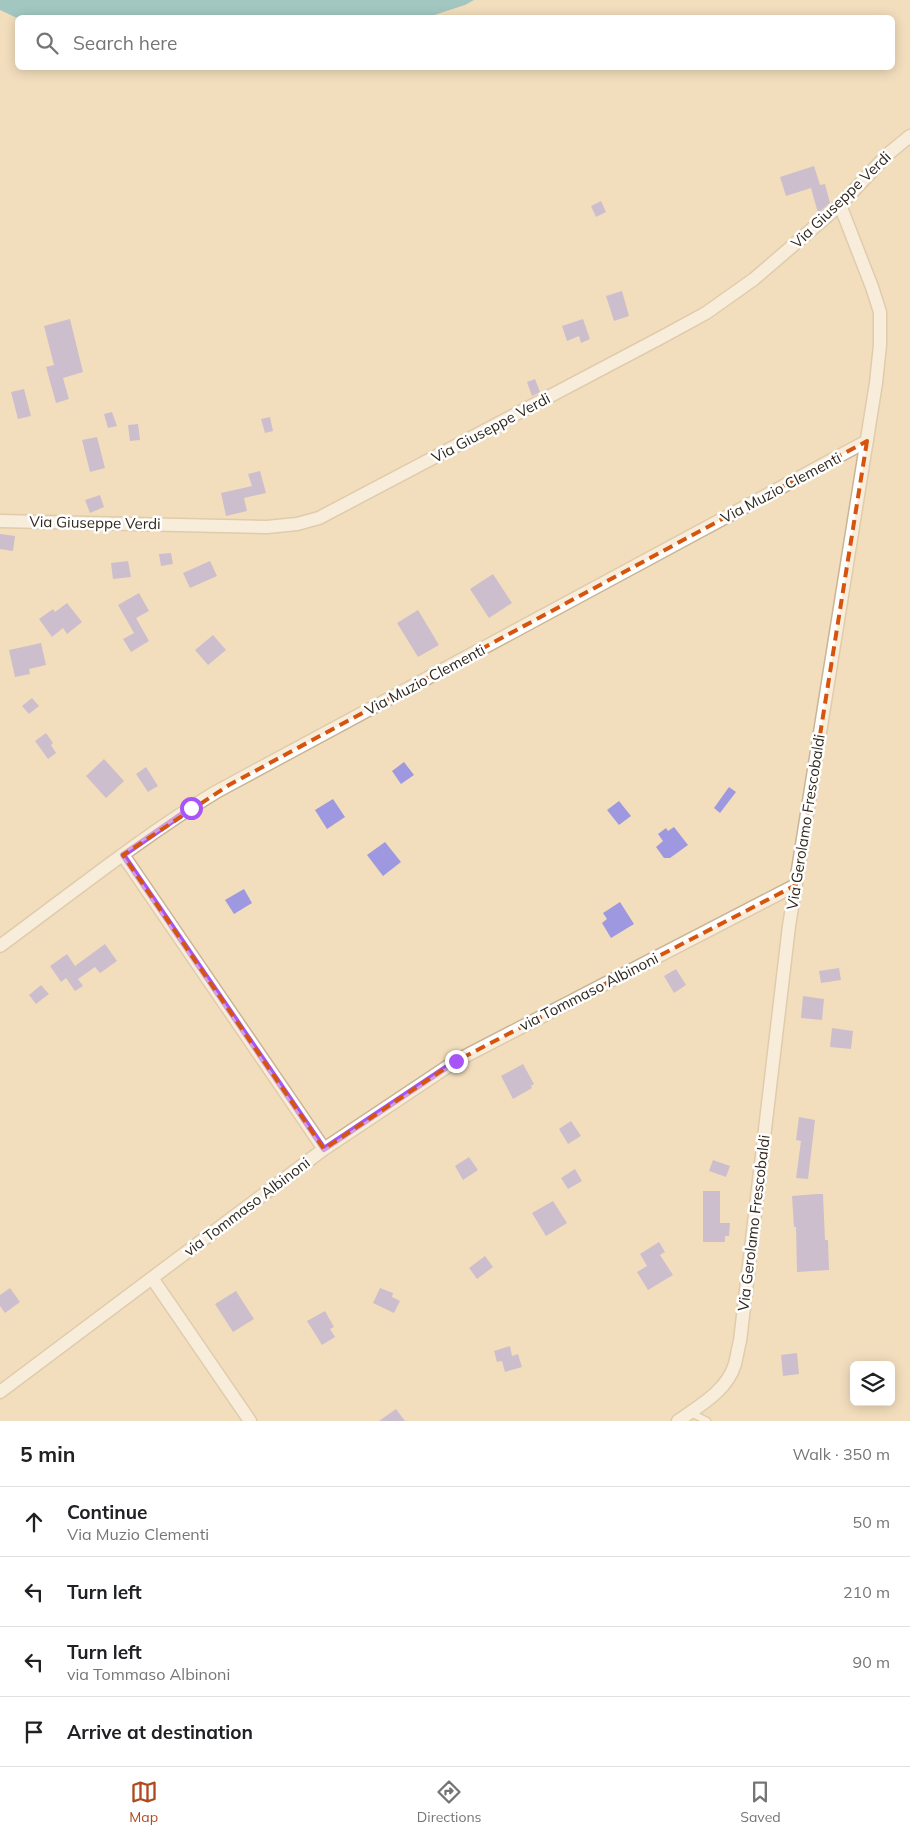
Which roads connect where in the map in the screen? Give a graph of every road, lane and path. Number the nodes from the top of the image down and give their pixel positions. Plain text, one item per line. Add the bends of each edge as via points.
1 (910, 136) edge
2 (840, 205) junction
3 (867, 441) junction
4 (0, 521) edge
5 (123, 855) junction
6 (796, 885) junction
7 (0, 946) edge
8 (324, 1149) junction
9 (152, 1278) junction
10 (0, 1392) edge
11 (690, 1413) junction
12 (250, 1421) edge
13 (678, 1421) edge
14 (707, 1421) edge

1 - 2 street, Via Giuseppe Verdi via 888,154
2 - 3 street, Via Gerolamo Frescobaldi via 880,312 880,345
2 - 4 street, Via Giuseppe Verdi via 754,280 700,317 313,520 267,527
3 - 5 street, Via Muzio Clementi via 229,785
3 - 6 street, Via Gerolamo Frescobaldi
5 - 7 street, Via Muzio Clementi
5 - 8 street
6 - 8 street, via Tommaso Albinoni via 464,1056
6 - 11 street, Via Gerolamo Frescobaldi via 740,1341 730,1374 718,1391
8 - 9 street, via Tommaso Albinoni
9 - 10 street, via Tommaso Albinoni
9 - 12 street
11 - 13 street, Via Gerolamo Frescobaldi
11 - 14 lane

